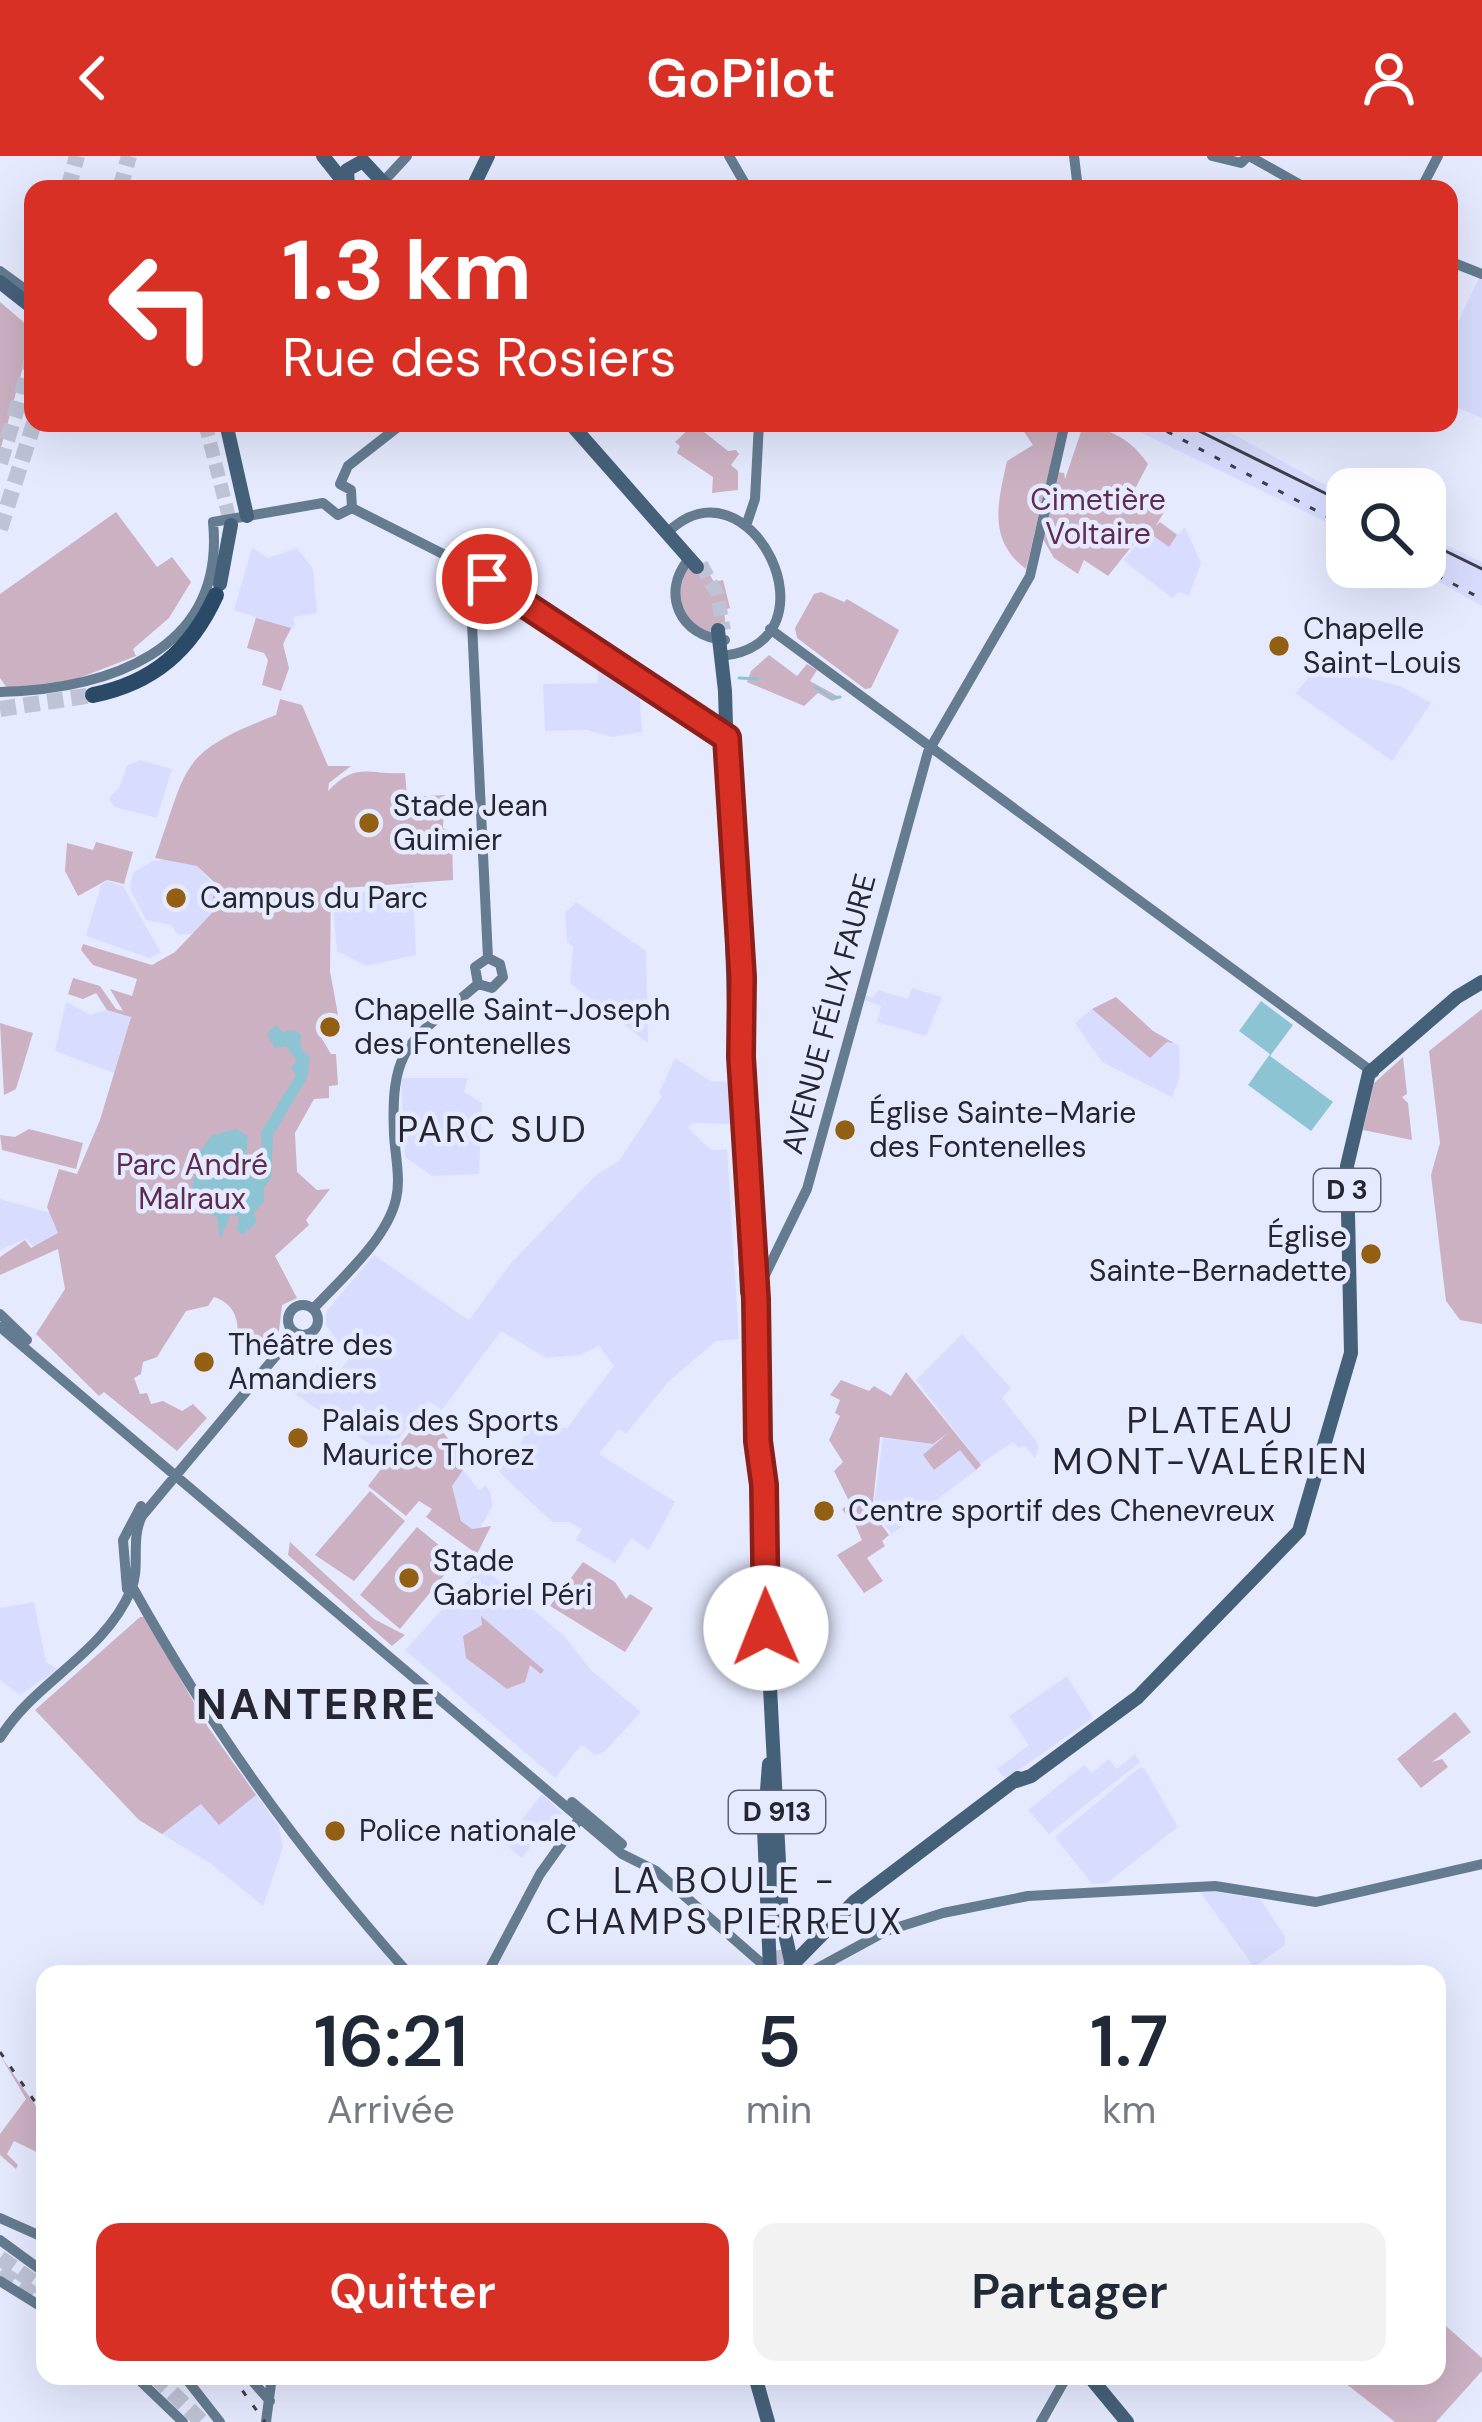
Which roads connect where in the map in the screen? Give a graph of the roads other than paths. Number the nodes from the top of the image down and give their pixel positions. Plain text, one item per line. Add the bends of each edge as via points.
1 (323, 156) edge
2 (1212, 156) edge
3 (1248, 156) edge
4 (342, 180) edge
5 (1292, 180) edge
6 (0, 282) edge
7 (24, 301) edge
8 (226, 432) edge
9 (392, 432) edge
10 (582, 432) edge
11 (759, 432) edge
12 (1063, 432) edge
13 (340, 484) junction
14 (323, 503) junction
15 (352, 508) junction
16 (230, 520) junction
17 (746, 526) junction
18 (669, 531) junction
19 (695, 563) joint
20 (476, 579) junction
21 (214, 590) joint
22 (770, 629) junction
23 (722, 642) junction
24 (86, 690) joint
25 (0, 694) edge
26 (727, 735) junction
27 (930, 747) junction
28 (488, 958) junction
29 (1482, 982) edge
30 (478, 984) junction
31 (1373, 1072) junction
32 (746, 1175) junction
33 (742, 1205) junction
34 (747, 1287) junction
35 (314, 1309) junction
36 (0, 1314) edge
37 (0, 1327) edge
38 (292, 1331) junction
39 (175, 1470) junction
40 (129, 1593) junction
41 (0, 1738) edge
42 (772, 1775) junction
43 (580, 1819) junction
44 (766, 1824) junction
45 (632, 1856) junction
46 (1482, 1864) edge
47 (789, 1960) edge
48 (401, 1965) edge
49 (492, 1965) edge
50 (765, 1965) edge
51 (768, 1965) tunnel mouth
52 (0, 2218) edge
53 (36, 2234) edge
54 (0, 2240) edge
55 (36, 2266) edge
56 (0, 2281) edge
57 (36, 2303) edge
58 (144, 2385) edge
59 (191, 2385) edge
60 (256, 2385) edge
61 (272, 2385) edge
62 (758, 2385) edge
63 (1061, 2385) edge
64 (1101, 2385) edge
65 (271, 2402) junction
66 (183, 2422) edge
67 (220, 2422) edge
68 (266, 2422) edge
69 (768, 2422) edge
70 (1041, 2422) edge
71 (1130, 2422) edge

1 - 4 main road
2 - 3 street via 1241,164
3 - 5 street
6 - 7 main road
8 - 16 main road
9 - 13 street via 348,466
10 - 18 main road
11 - 17 street
12 - 27 street, AVENUE FÉLIX FAURE via 1030,576
13 - 14 street via 327,488
13 - 15 street via 351,490
14 - 15 street via 333,514
14 - 16 street
15 - 20 street via 455,560 477,554 484,567
16 - 21 main road
17 - 18 street via 702,515
17 - 22 street via 768,548 781,579
18 - 19 main road
19 - 23 street via 675,585 678,611 690,628
20 - 26 street
20 - 28 street
21 - 24 highway via 193,638 166,664 132,684
22 - 23 street via 745,650
22 - 27 street
23 - 26 main road, D 913
24 - 25 street
26 - 32 main road, D 913
27 - 31 street
27 - 34 street, AVENUE FÉLIX FAURE via 806,1189 765,1275
28 - 30 street via 473,970
28 - 30 street via 503,977 492,988
29 - 31 main road, D 3
30 - 35 street via 398,1061 395,1204
31 - 47 main road, D 3 via 1348,1166 1351,1353 1299,1531 1138,1697 854,1900
32 - 33 main road, D 913
32 - 34 main road, D 913
33 - 34 main road, D 913
33 - 34 main road, D 913
34 - 42 main road, D 913 via 764,1485
35 - 38 street via 314,1330
35 - 38 street via 291,1309
36 - 39 street
37 - 39 street
38 - 39 street
39 - 40 street via 139,1521
39 - 43 street
39 - 45 street
40 - 41 street via 84,1656 24,1706
40 - 48 street via 298,1847
42 - 44 main road, D 913
42 - 47 main road, D 913
43 - 45 street
43 - 49 street
44 - 47 main road, D 913 via 772,1914
44 - 51 main road, D 913
45 - 50 street
46 - 47 street via 1316,1902 1217,1886 1028,1896 941,1913
52 - 53 street
54 - 55 street
56 - 57 street
58 - 66 street
59 - 67 street
60 - 65 street
61 - 65 street
62 - 69 main road
63 - 70 street
64 - 71 main road
65 - 68 street

